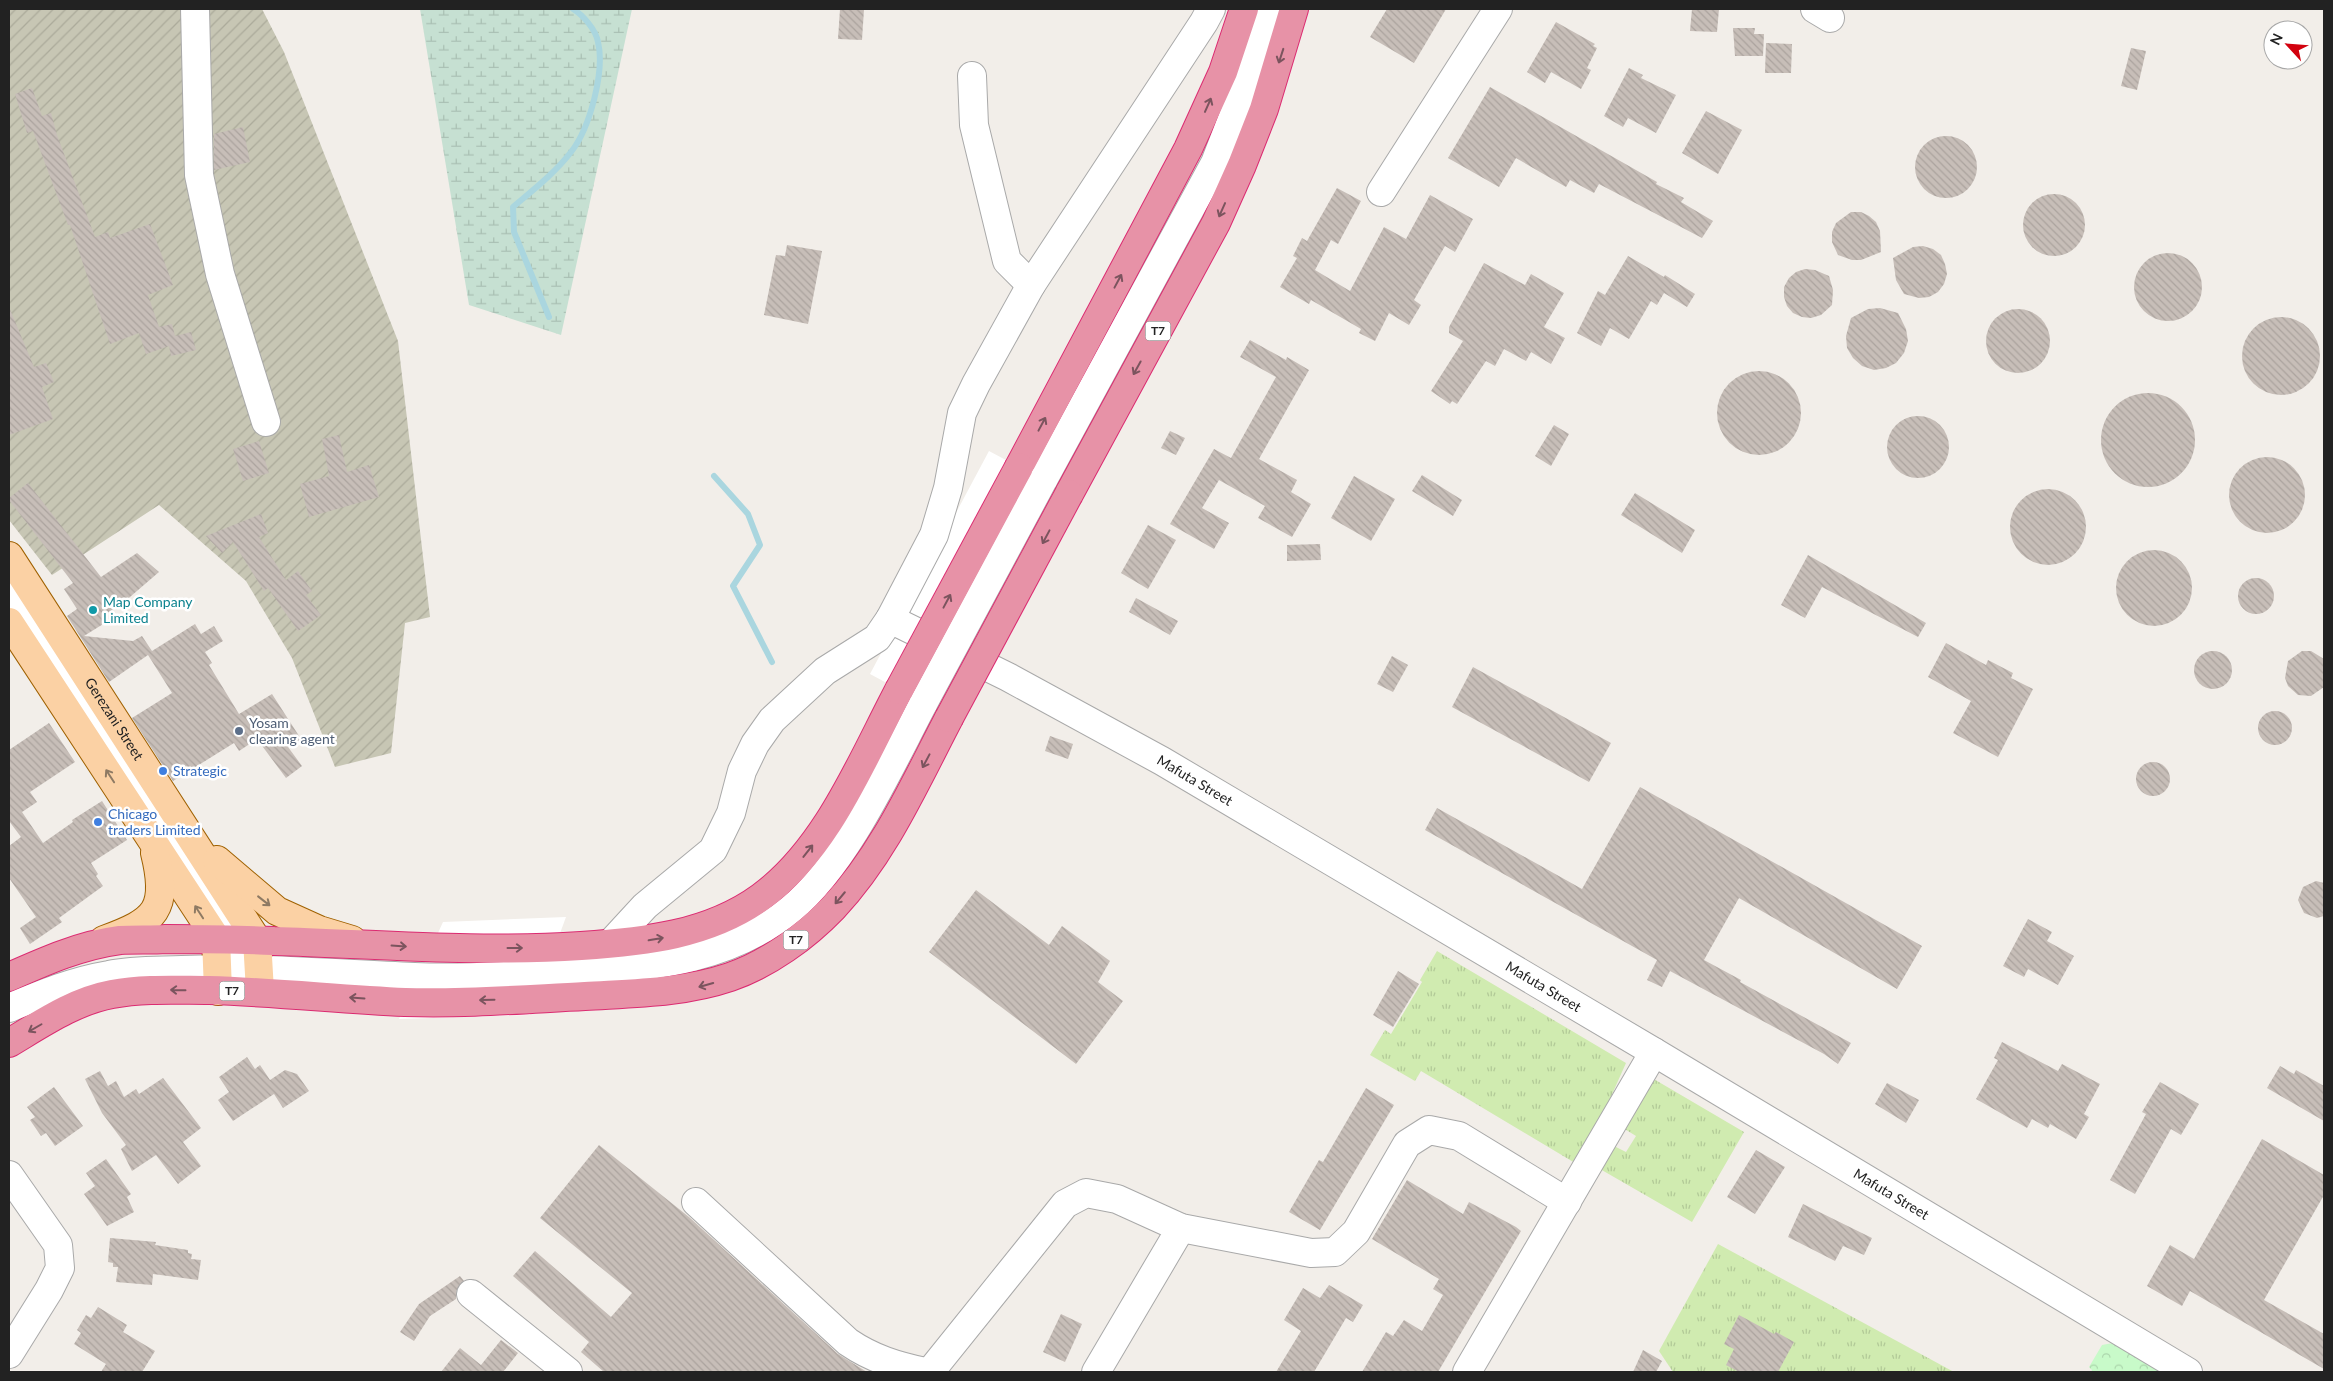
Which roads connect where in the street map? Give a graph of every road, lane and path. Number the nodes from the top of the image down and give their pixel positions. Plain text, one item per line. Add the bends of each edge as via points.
1 (195, 9) edge
2 (1211, 9) edge
3 (1244, 9) edge
4 (1268, 9) edge
5 (1294, 9) edge
6 (1498, 9) edge
7 (972, 76) dead end
8 (1381, 192) dead end
9 (1031, 285) junction
10 (266, 422) dead end
11 (9, 556) edge
12 (9, 587) edge
13 (890, 619) junction
14 (9, 622) edge
15 (188, 834) junction
16 (152, 841) junction
17 (237, 939) junction
18 (366, 944) junction
19 (610, 944) junction
20 (86, 947) junction
21 (9, 977) edge
22 (238, 978) junction
23 (541, 986) junction
24 (9, 1008) edge
25 (9, 1043) edge
26 (1654, 1052) junction
27 (9, 1175) edge
28 (696, 1202) dead end
29 (1567, 1202) junction
30 (1181, 1228) junction
31 (470, 1294) dead end
32 (9, 1354) edge
33 (568, 1372) edge
34 (925, 1372) edge
35 (930, 1372) edge
36 (1096, 1372) edge
37 (1467, 1372) edge
38 (2188, 1372) edge

1 - 10 street via 199,175 220,274
2 - 9 street
19 -> 3 highway, bridge via 670,936 723,919 761,897 780,881 817,839 847,790 1188,149 1223,72
4 - 23 street, bridge via 1241,96 1215,163 858,825 822,878 793,908 764,930 728,948
5 -> 23 highway, T7, bridge via 1264,109 1216,223 890,829 866,867 833,908 797,940 770,959 733,976 700,987 655,992
6 - 8 street
7 - 9 street via 974,125 1007,261
9 - 13 street via 962,413 948,488 934,535
11 - 15 main road, Gerezani Street / T7
12 - 17 street
13 - 19 street via 877,638 824,671 772,720 755,744 742,772 731,813 713,850 645,906
13 - 26 street, Mafuta Street via 1008,676 1162,761
16 -> 14 main road, Gerezani Street / T7
15 - 17 main road, Gerezani Street / T7
15 -> 18 main road via 277,911 319,930
17 -> 16 main road, Gerezani Street / T7
16 - 20 main road via 161,879 160,901 150,918 135,929
17 - 18 highway
17 - 20 highway via 122,940
17 - 22 main road, T7
17 - 22 main road, Gerezani Street / T7
18 -> 19 highway via 431,948 555,948
20 - 21 highway
22 - 23 street via 418,977
23 -> 22 highway, T7 via 406,1002
22 - 24 street via 110,974 60,986
22 -> 25 highway, T7 via 110,994 61,1013
26 - 29 street
26 - 38 street, Mafuta Street
27 - 32 street via 58,1245 60,1268
28 - 34 street via 848,1342 866,1355
29 - 30 street via 1459,1136 1429,1130 1407,1144 1356,1232 1335,1252 1311,1253
29 - 37 street
30 - 35 street via 1110,1198 1086,1193 1066,1204
30 - 36 street
31 - 33 street

